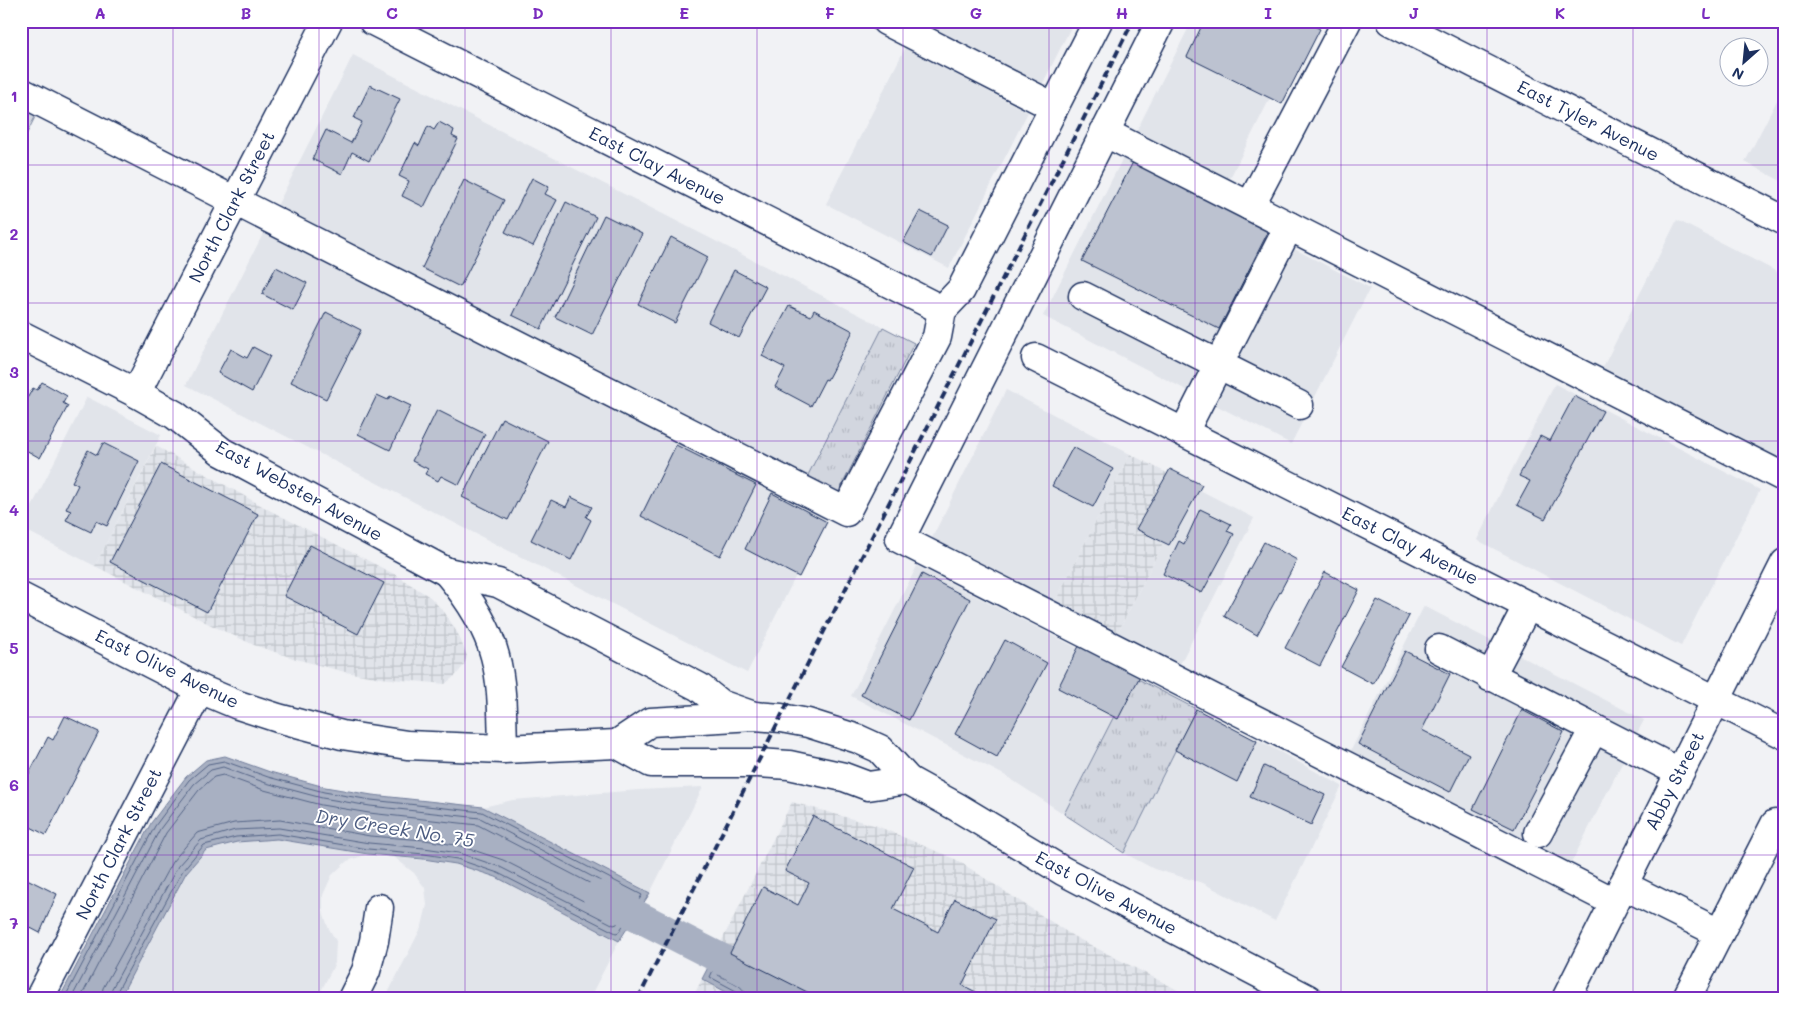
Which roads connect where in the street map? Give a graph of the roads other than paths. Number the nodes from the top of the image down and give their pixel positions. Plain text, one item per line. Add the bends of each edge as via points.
1 (328, 21) edge
2 (373, 21) edge
3 (886, 21) edge
4 (1098, 21) edge
5 (1161, 21) edge
6 (1347, 21) edge
7 (1391, 21) edge
8 (21, 92) edge
9 (1054, 107) junction
10 (1104, 132) junction
11 (235, 201) junction
12 (1250, 206) junction
13 (1785, 221) edge
14 (1289, 226) junction
15 (1083, 296) dead end
16 (942, 310) junction
17 (21, 336) edge
18 (1036, 358) dead end
19 (1218, 364) junction
20 (136, 393) junction
21 (1299, 405) dead end
22 (1184, 432) junction
23 (1785, 478) edge
24 (1785, 563) edge
25 (447, 572) junction
26 (21, 597) edge
27 (1528, 605) junction
28 (1439, 649) dead end
29 (1490, 677) junction
30 (200, 689) junction
31 (1715, 700) junction
32 (754, 716) junction
33 (1594, 729) junction
34 (1785, 735) edge
35 (617, 744) junction
36 (503, 749) junction
37 (1679, 772) junction
38 (908, 780) junction
39 (1785, 829) edge
40 (1538, 833) dead end
41 (1618, 893) junction
42 (379, 908) dead end
43 (1719, 933) junction
44 (39, 999) edge
45 (352, 999) edge
46 (1308, 999) edge
47 (1566, 999) edge
48 (1686, 999) edge

1 - 11 street, North Clark Street
2 - 16 street, East Clay Avenue
3 - 9 street
4 - 9 street
5 - 10 street
6 - 12 street
7 - 13 street, East Tyler Avenue
8 - 11 street
9 - 16 street via 961,290
10 - 12 street
10 - 41 street via 900,539
11 - 16 street via 846,512 937,337
11 - 20 street, North Clark Street
12 - 14 street
14 - 19 street
14 - 23 street
15 - 19 street
17 - 20 street, East Webster Avenue
18 - 22 street, East Clay Avenue
19 - 21 street
19 - 22 street
20 - 25 street, East Webster Avenue via 175,415 222,452
22 - 27 street, East Clay Avenue
24 - 31 street, Abby Street
25 - 32 street, East Webster Avenue via 498,583 699,687 720,704
25 - 36 street, East Webster Avenue via 478,616 495,654 502,700
26 - 30 street, East Olive Avenue
27 - 29 street
27 - 31 street, East Clay Avenue
28 - 29 street
29 - 33 street
30 - 36 street, East Olive Avenue via 278,718 342,735 407,745
30 - 44 street, North Clark Street
31 - 34 street, East Clay Avenue
31 - 37 street, Abby Street
32 - 35 street, East Olive Avenue via 650,722
32 - 38 street, East Olive Avenue via 808,723 858,739 880,749
33 - 37 street
33 - 40 street
35 - 36 street, East Olive Avenue
35 - 38 street via 651,764 788,765 827,772 868,786
37 - 41 street, Abby Street
38 - 46 street, East Olive Avenue via 1099,891
39 - 43 street via 1775,824
41 - 43 street
41 - 47 street, Abby Street
42 - 45 street via 366,971
43 - 48 street

